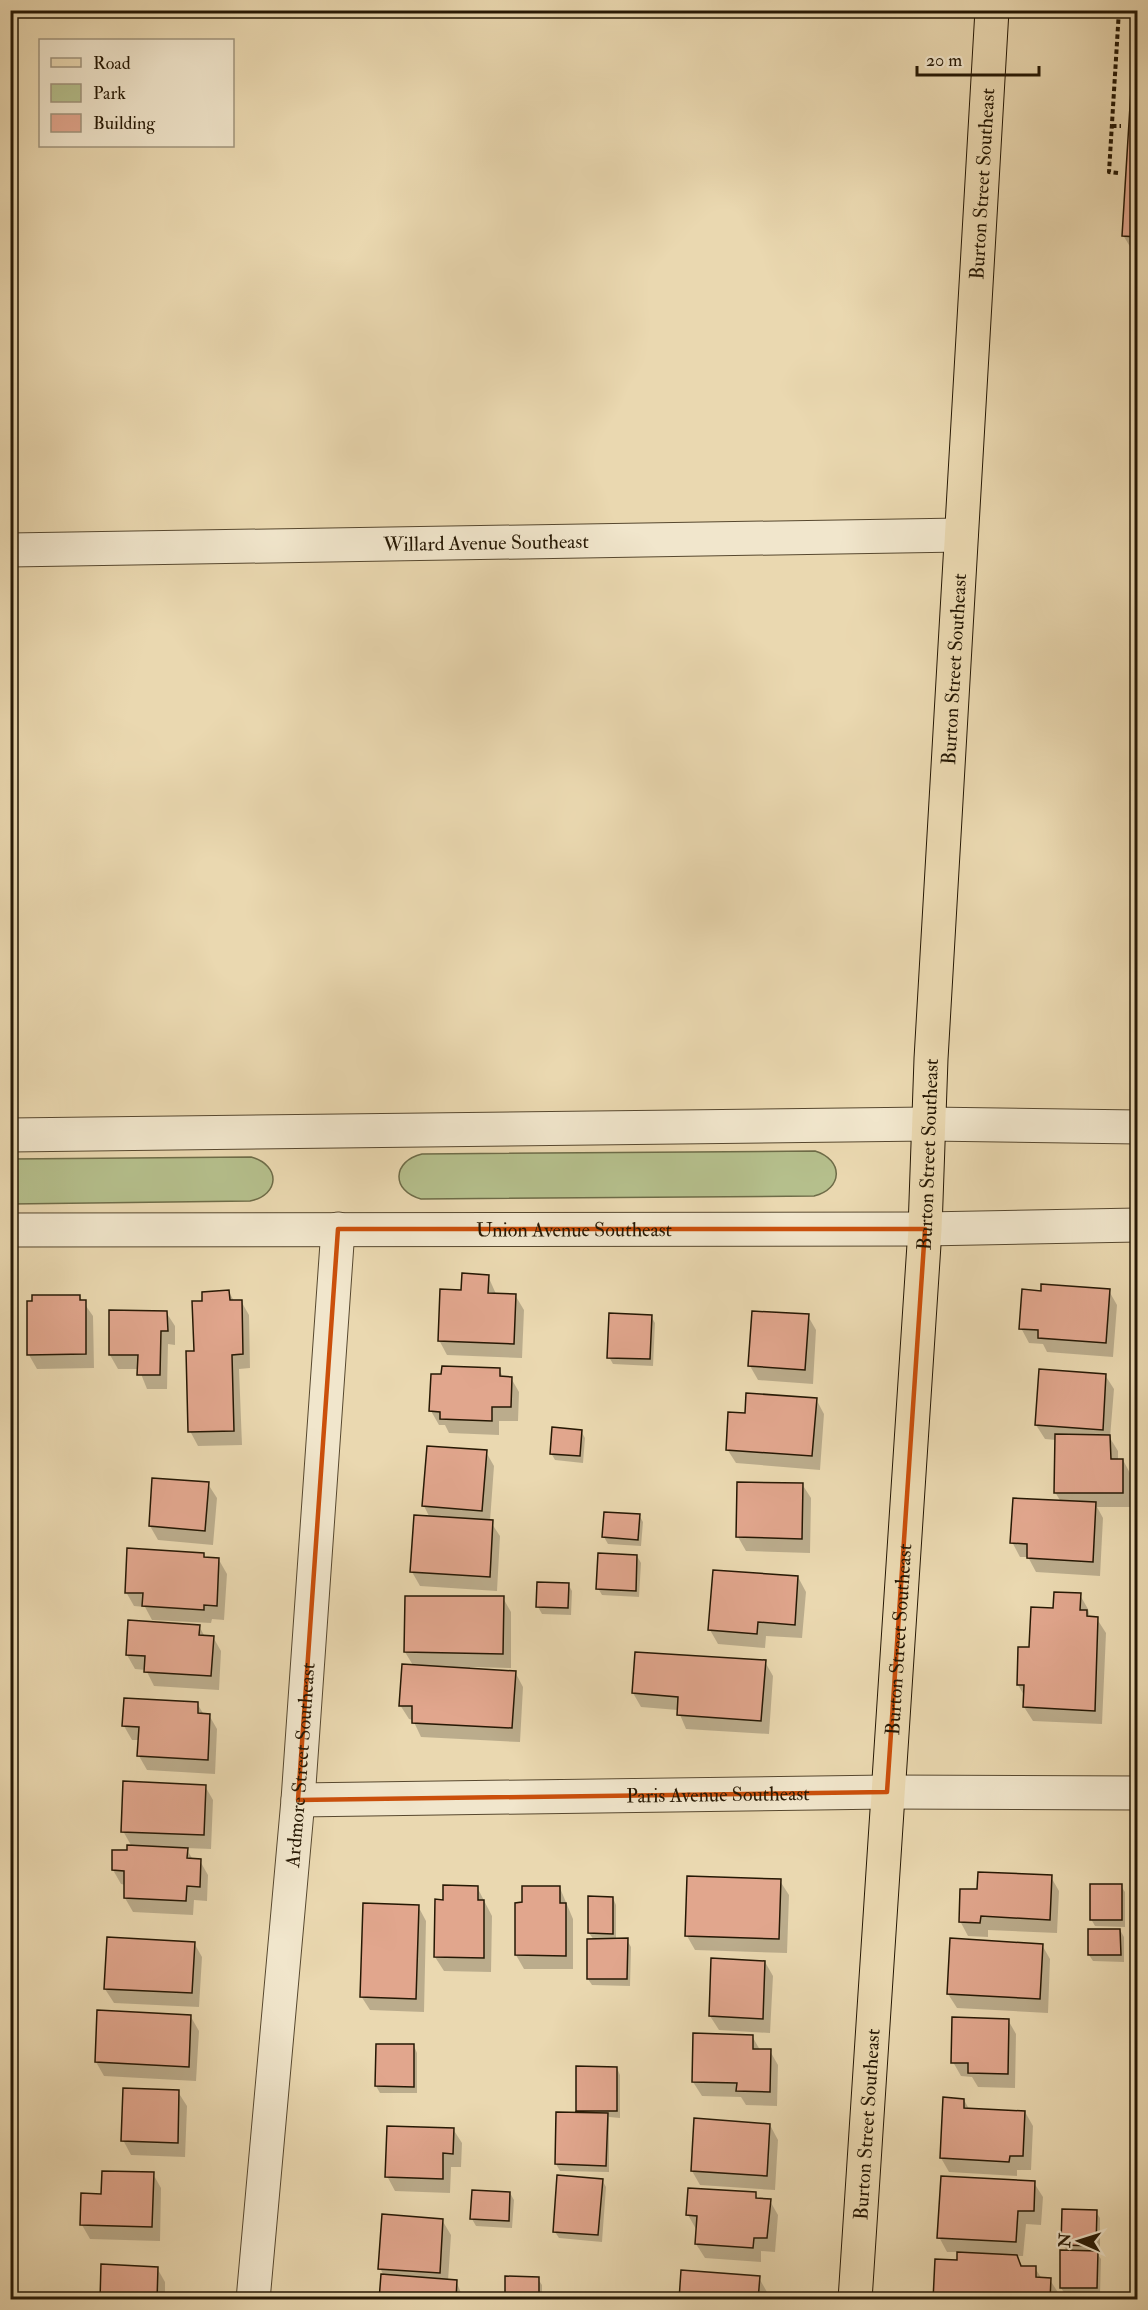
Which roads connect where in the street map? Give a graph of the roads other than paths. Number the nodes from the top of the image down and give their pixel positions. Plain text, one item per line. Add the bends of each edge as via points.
1 (992, 10) edge
2 (961, 535) junction
3 (10, 550) edge
4 (928, 1124) junction
5 (1137, 1127) edge
6 (10, 1135) edge
7 (1137, 1226) edge
8 (338, 1229) junction
9 (924, 1229) junction
10 (10, 1230) edge
11 (887, 1792) junction
12 (1137, 1793) edge
13 (298, 1800) junction
14 (253, 2300) edge
15 (855, 2300) edge

1 - 2 main road, Burton Street Southeast
2 - 3 street, Willard Avenue Southeast
2 - 4 main road, Burton Street Southeast
4 - 5 street
4 - 6 street
4 - 9 main road, Burton Street Southeast
7 - 9 street, Union Avenue Southeast
8 - 9 street, Union Avenue Southeast
8 - 10 street, Union Avenue Southeast
8 - 13 street, Ardmore Street Southeast
9 - 11 main road, Burton Street Southeast
11 - 12 street, Paris Avenue Southeast
11 - 13 street, Paris Avenue Southeast
11 - 15 main road, Burton Street Southeast
13 - 14 street, Ardmore Street Southeast

